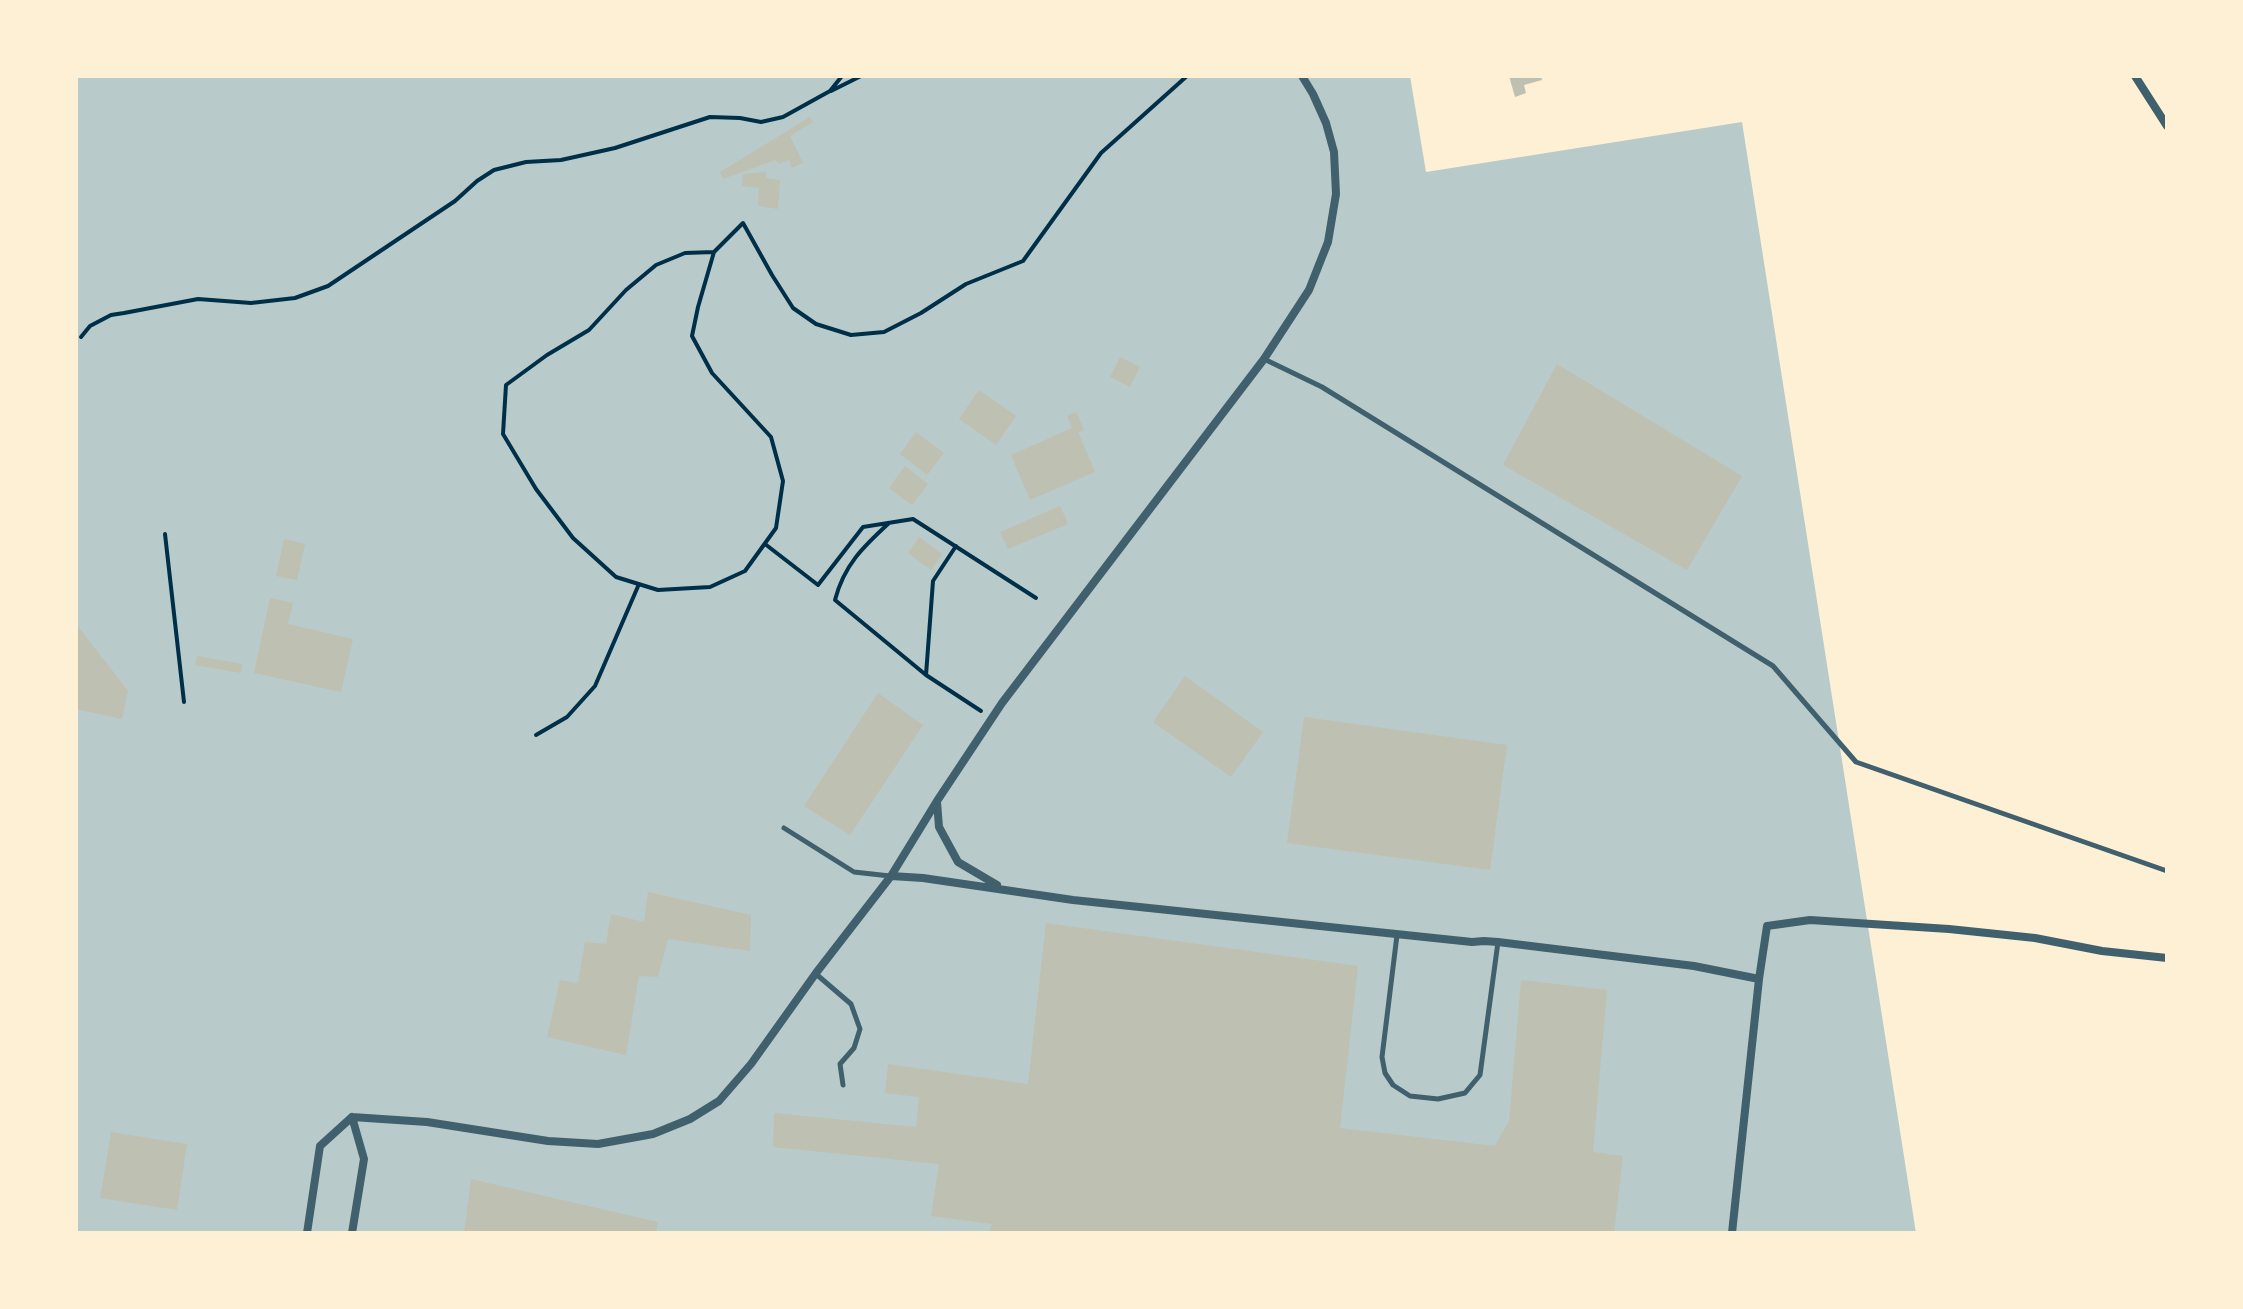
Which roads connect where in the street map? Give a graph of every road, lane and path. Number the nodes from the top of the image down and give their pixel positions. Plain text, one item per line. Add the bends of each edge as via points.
1 (842, 76) edge
2 (861, 76) edge
3 (1187, 76) edge
4 (1302, 76) edge
5 (2135, 76) edge
6 (830, 91) junction
7 (2167, 126) edge
8 (714, 252) junction
9 (81, 337) dead end
10 (1264, 359) junction
11 (889, 523) junction
12 (165, 534) dead end
13 (765, 544) junction
14 (956, 546) junction
15 (639, 584) junction
16 (1036, 598) dead end
17 (926, 675) junction
18 (184, 702) dead end
19 (992, 718) junction
20 (536, 735) dead end
21 (937, 801) junction
22 (784, 828) dead end
23 (2167, 871) edge
24 (891, 876) junction
25 (1001, 888) junction
26 (1397, 934) junction
27 (1498, 942) junction
28 (2167, 958) edge
29 (816, 973) junction
30 (1759, 979) junction
31 (843, 1085) dead end
32 (352, 1117) junction
33 (307, 1233) edge
34 (352, 1233) edge
35 (1732, 1233) edge

1 - 6 path
2 - 6 path
3 - 8 path via 1101,153 1023,261 966,284 884,332 851,335 816,324 793,308 743,223
4 - 10 street via 1326,123 1336,194 1328,242 1309,290
5 - 7 street
6 - 9 path via 783,117 761,122 710,117 615,148 494,170 328,286 265,303 198,299 111,315
8 - 13 path via 692,336 712,373 771,437 783,481 776,528
8 - 15 path via 685,253 656,265 589,330 506,385 503,434 536,489 573,538 616,577
10 - 19 street
10 - 23 lane via 1322,387 1773,666 1856,762
11 - 13 path via 863,527 818,585
11 - 14 path via 913,519
11 - 17 path via 841,578 835,600
12 - 18 path
13 - 15 path via 745,571 710,587 658,590
14 - 16 path
14 - 17 path via 933,581
15 - 20 path via 595,686 567,717
17 - 19 path
19 - 21 street
21 - 24 street
21 - 25 street via 939,827 958,862
22 - 24 lane via 854,872
24 - 25 street
24 - 29 street
25 - 26 street
26 - 27 street
26 - 27 lane via 1382,1057 1385,1073 1410,1096 1438,1099 1465,1093 1480,1075
27 - 30 street
28 - 30 street via 2035,938 1810,920 1767,926
29 - 31 lane via 851,1004 860,1029 854,1048 840,1064
29 - 32 street via 719,1101 653,1134 598,1144
30 - 35 street
32 - 33 street via 320,1146
32 - 34 street via 364,1159

